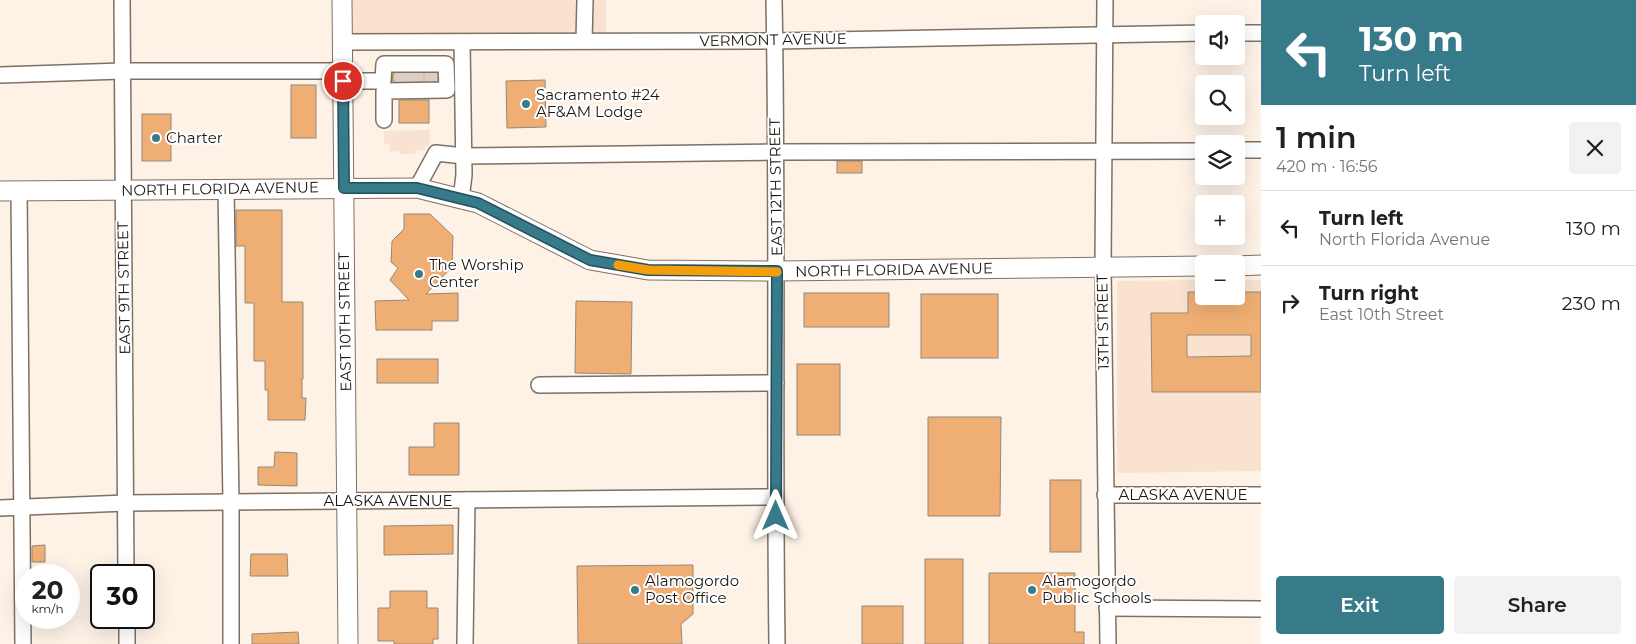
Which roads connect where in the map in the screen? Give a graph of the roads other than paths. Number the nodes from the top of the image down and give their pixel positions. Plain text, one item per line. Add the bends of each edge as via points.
1 (122, 0) edge
2 (342, 0) edge
3 (585, 0) edge
4 (774, 0) edge
5 (1105, 0) edge
6 (1195, 33) edge
7 (1245, 33) edge
8 (1261, 33) edge
9 (1106, 34) junction
10 (584, 41) junction
11 (775, 41) junction
12 (343, 42) junction
13 (393, 42) junction
14 (441, 42) junction
15 (462, 42) junction
16 (462, 63) junction
17 (122, 72) junction
18 (0, 75) edge
19 (419, 75) junction
20 (343, 76) junction
21 (383, 86) junction
22 (447, 90) junction
23 (463, 90) junction
24 (384, 120) dead end
25 (1245, 150) edge
26 (1261, 150) edge
27 (1195, 151) edge
28 (776, 152) junction
29 (1104, 152) junction
30 (464, 156) junction
31 (344, 188) junction
32 (417, 188) junction
33 (226, 189) junction
34 (19, 190) junction
35 (123, 190) junction
36 (0, 191) edge
37 (461, 198) junction
38 (1261, 265) edge
39 (1195, 266) edge
40 (1245, 266) edge
41 (1102, 268) junction
42 (777, 271) junction
43 (776, 383) junction
44 (539, 385) dead end
45 (1105, 496) junction
46 (1261, 496) edge
47 (775, 497) junction
48 (467, 500) junction
49 (347, 501) junction
50 (126, 502) junction
51 (232, 502) junction
52 (20, 507) junction
53 (0, 508) edge
54 (126, 564) edge
55 (1107, 608) junction
56 (1261, 609) edge
57 (127, 629) edge
58 (23, 644) edge
59 (127, 644) edge
60 (232, 644) edge
61 (348, 644) edge
62 (465, 644) edge
63 (777, 644) edge
64 (1108, 644) edge

1 - 17 street, EAST 9TH STREET
2 - 12 main road, EAST 10TH STREET
3 - 10 street
4 - 11 street, EAST 12TH STREET
5 - 9 street, 13TH STREET
6 - 9 street, VERMONT AVENUE
7 - 8 street
9 - 11 street, VERMONT AVENUE
9 - 29 street, 13TH STREET
10 - 11 street, VERMONT AVENUE
10 - 15 street, VERMONT AVENUE
11 - 28 street, EAST 12TH STREET
12 - 13 street, VERMONT AVENUE
12 - 20 main road, EAST 10TH STREET
13 - 14 street, VERMONT AVENUE
13 - 19 street
14 - 15 street, VERMONT AVENUE
14 - 19 street
15 - 16 street
16 - 19 street
16 - 23 street
17 - 18 street
17 - 20 street
17 - 35 street, EAST 9TH STREET
19 - 21 street
19 - 21 street via 384,64
19 - 22 street
19 - 22 street
20 - 21 street
20 - 31 main road, EAST 10TH STREET
21 - 24 street
22 - 23 street
23 - 30 street
25 - 26 street
27 - 29 street
28 - 29 street
28 - 30 street
28 - 42 street, EAST 12TH STREET
29 - 41 street, 13TH STREET
30 - 32 street via 436,153
30 - 37 street
31 - 32 main road, NORTH FLORIDA AVENUE
31 - 33 main road, NORTH FLORIDA AVENUE
31 - 49 main road, EAST 10TH STREET
32 - 37 main road, NORTH FLORIDA AVENUE
33 - 35 main road, NORTH FLORIDA AVENUE
33 - 51 street
34 - 35 main road, NORTH FLORIDA AVENUE
34 - 36 main road, NORTH FLORIDA AVENUE
34 - 52 street
35 - 50 street, EAST 9TH STREET
37 - 42 main road, NORTH FLORIDA AVENUE via 478,203 590,260 648,270
38 - 40 main road
39 - 41 main road, NORTH FLORIDA AVENUE
41 - 42 main road, NORTH FLORIDA AVENUE
41 - 45 street, 13TH STREET
42 - 43 street, EAST 12TH STREET
43 - 44 street
43 - 47 street, EAST 12TH STREET
45 - 46 street, ALASKA AVENUE
45 - 55 street, 13TH STREET
47 - 48 street, ALASKA AVENUE
47 - 63 street, EAST 12TH STREET
48 - 49 street, ALASKA AVENUE
48 - 62 street
49 - 51 street, ALASKA AVENUE
49 - 61 main road, EAST 10TH STREET
50 - 51 street, ALASKA AVENUE
50 - 52 street, ALASKA AVENUE
50 - 54 street, EAST 9TH STREET
51 - 60 street
52 - 53 street, ALASKA AVENUE
52 - 58 street
55 - 56 street
55 - 64 street, 13TH STREET
57 - 59 street

